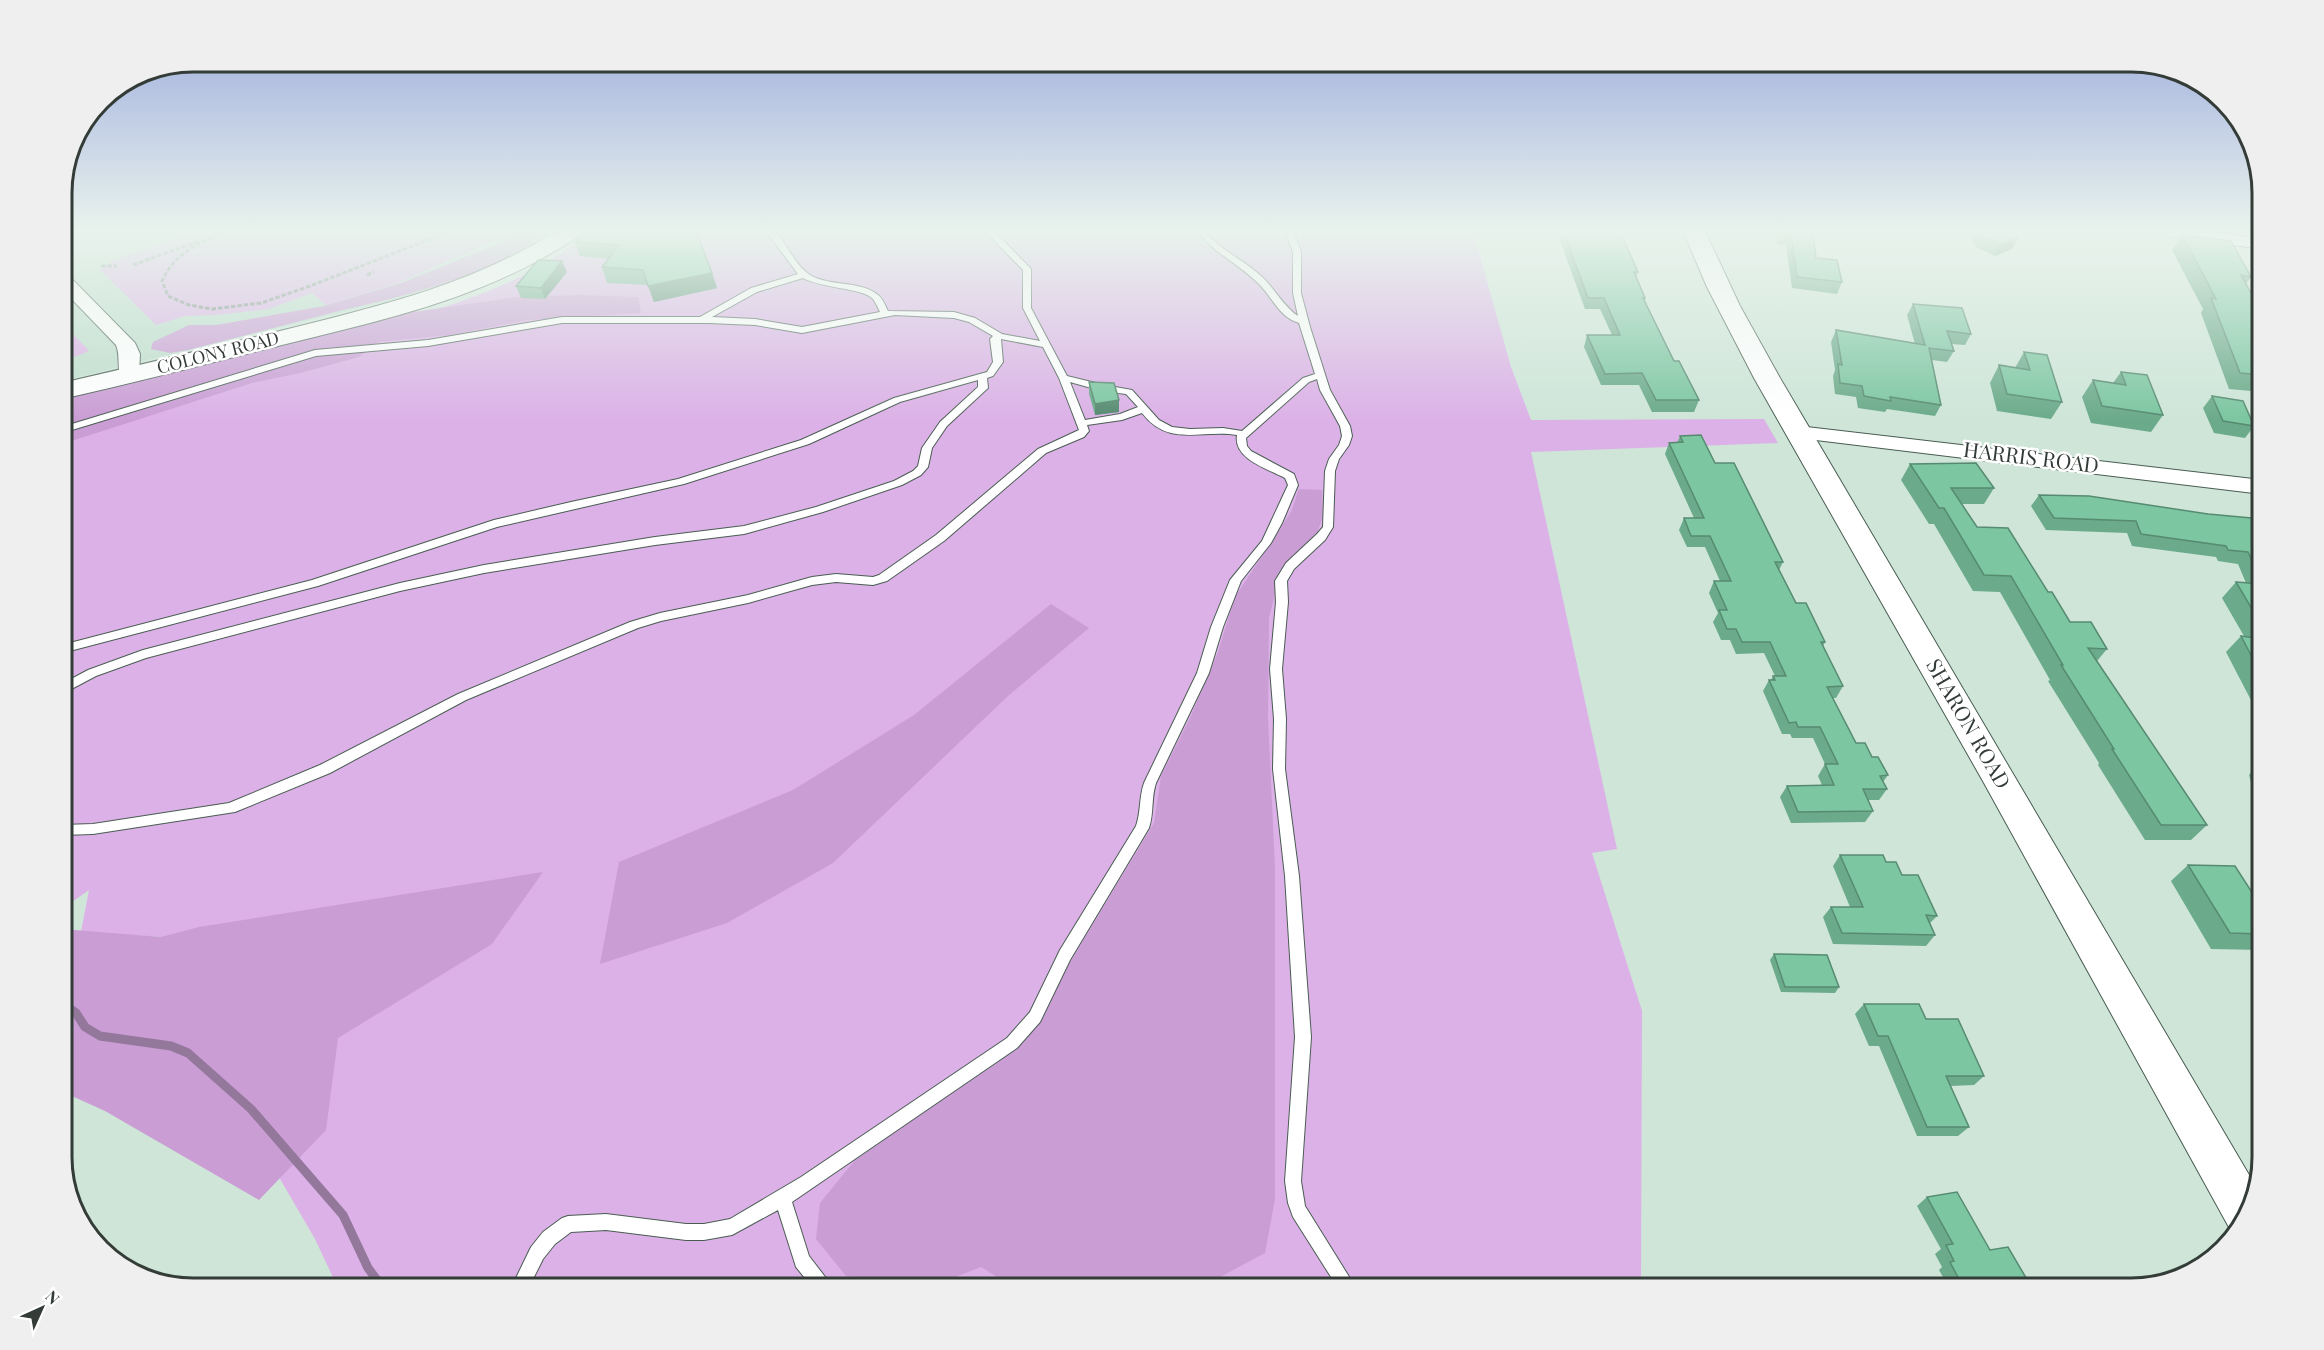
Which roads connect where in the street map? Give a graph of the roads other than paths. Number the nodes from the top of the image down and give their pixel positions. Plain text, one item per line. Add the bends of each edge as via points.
1 (77, 294) edge
2 (446, 294) edge
3 (748, 294) edge
4 (871, 294) edge
5 (1026, 294) edge
6 (1272, 294) edge
7 (1297, 294) edge
8 (1722, 294) edge
9 (734, 302) junction
10 (885, 313) junction
11 (703, 320) junction
12 (1304, 321) junction
13 (744, 322) junction
14 (999, 336) junction
15 (1047, 345) junction
16 (129, 375) junction
17 (1320, 375) junction
18 (982, 376) junction
19 (1064, 378) junction
20 (72, 389) edge
21 (1143, 409) junction
22 (1082, 423) junction
23 (72, 427) edge
24 (1798, 432) junction
25 (1244, 434) junction
26 (2252, 486) edge
27 (72, 646) edge
28 (72, 685) edge
29 (72, 830) edge
30 (783, 1199) junction
31 (2242, 1206) edge
32 (525, 1278) edge
33 (815, 1278) edge
34 (1342, 1278) edge

1 - 16 street via 125,343 130,354
2 - 16 street, COLONY ROAD
3 - 9 lane
4 - 10 lane
5 - 15 lane via 1026,303
6 - 12 lane via 1294,318
7 - 12 lane
8 - 24 street, SHARON ROAD
9 - 11 lane
9 - 13 lane
10 - 13 lane via 806,329
10 - 14 lane via 954,315 972,320
11 - 13 lane
11 - 23 lane via 562,320 420,344 336,350 293,359
12 - 17 lane
14 - 15 lane
14 - 18 lane via 995,339 997,367
15 - 19 lane
16 - 20 street, COLONY ROAD
17 - 25 lane via 1306,380
17 - 34 lane via 1347,436 1330,471 1328,527 1290,566 1281,581 1276,678 1279,769 1292,876 1303,1027 1294,1193 1299,1211
18 - 27 lane via 897,400 804,442 680,482 494,524 314,583
18 - 28 lane via 983,388 943,424 927,447 918,473 819,510 744,530 484,569 400,587 143,654
19 - 21 lane via 1129,392
19 - 22 lane
21 - 22 lane via 1122,417
21 - 25 lane via 1168,429 1229,430
22 - 29 lane via 1082,434 1042,451 940,538 883,578 812,580 736,602 649,620 488,685 308,777 238,806
24 - 26 street, HARRIS ROAD
24 - 31 street, SHARON ROAD
25 - 30 lane via 1240,440 1244,450 1287,473 1291,489 1269,538 1236,580 1203,673 1148,788 1142,828 1071,946 1035,1017 998,1054
30 - 32 lane via 718,1231 686,1232 606,1222 568,1224 537,1253
30 - 33 lane via 802,1261

